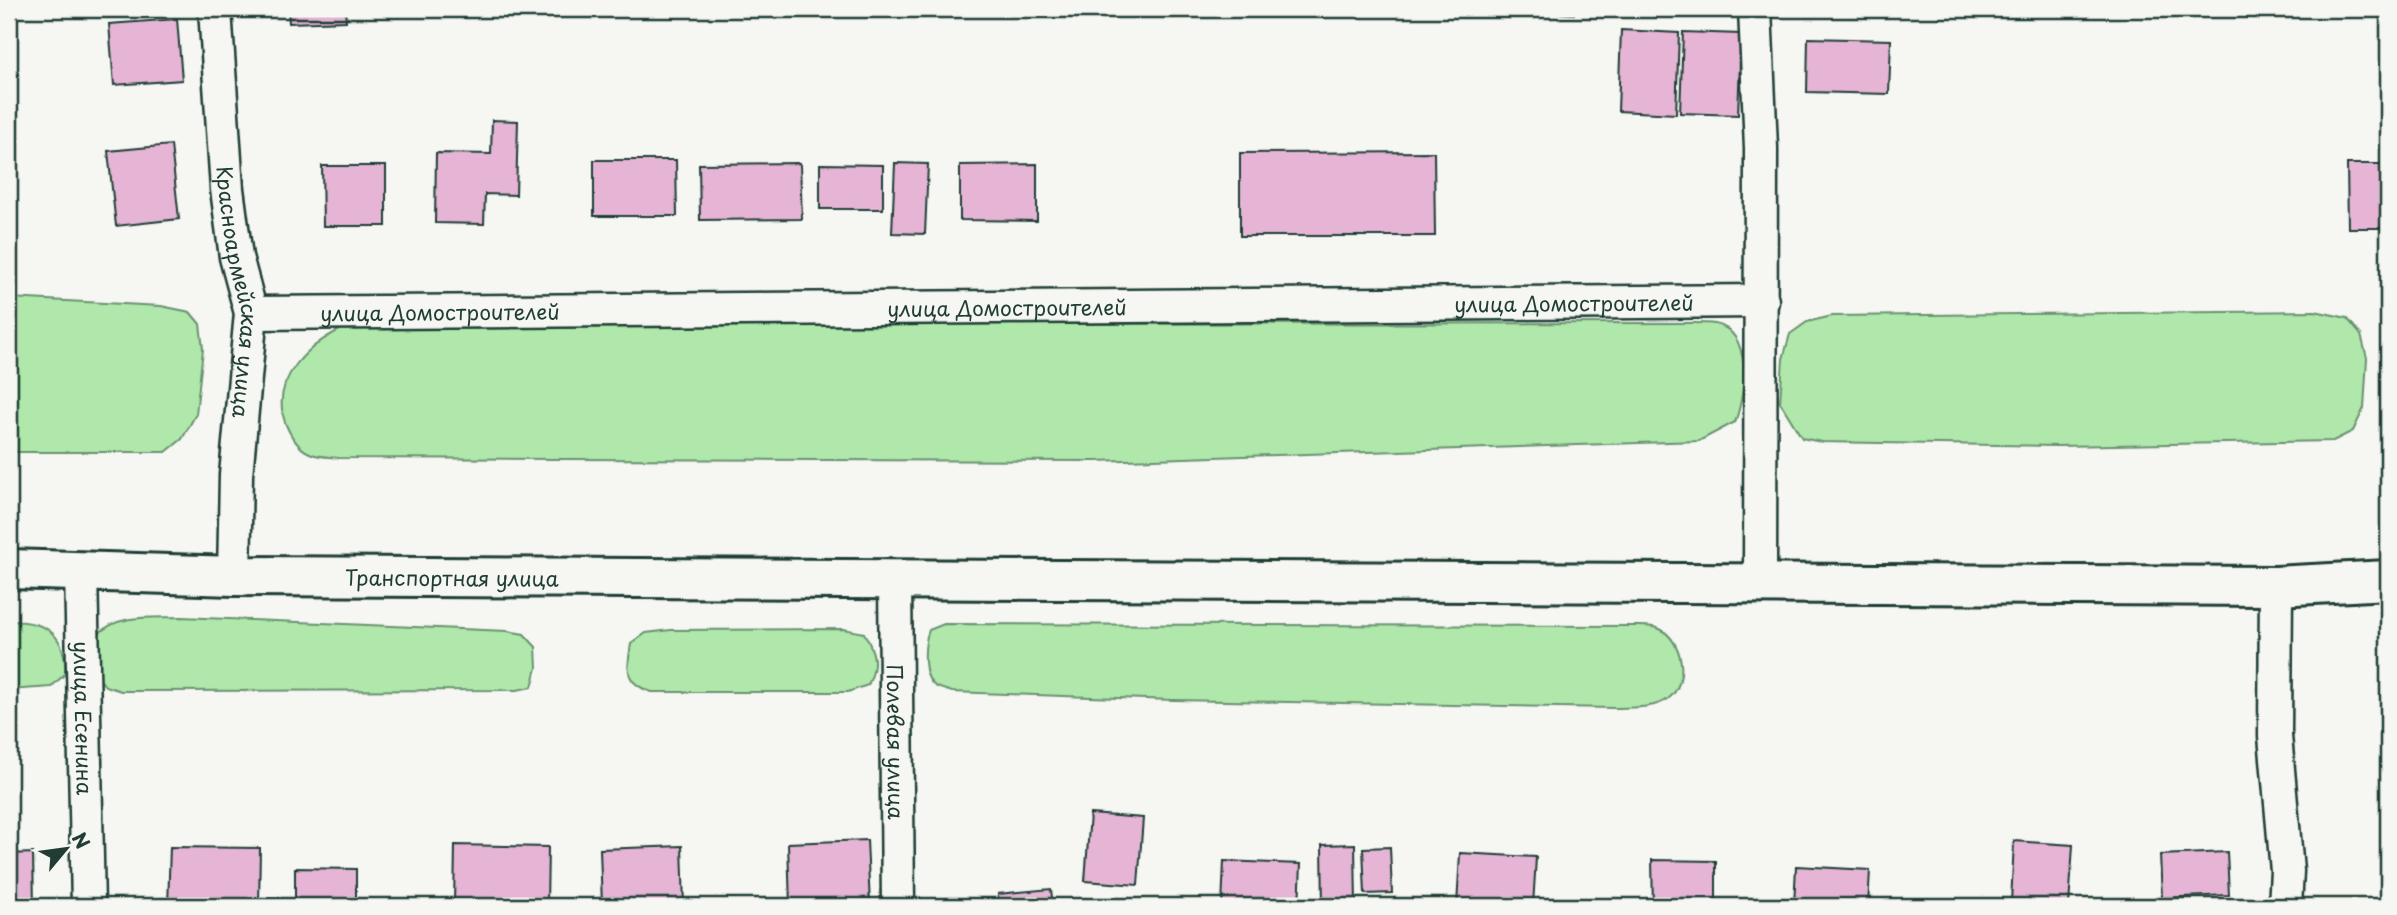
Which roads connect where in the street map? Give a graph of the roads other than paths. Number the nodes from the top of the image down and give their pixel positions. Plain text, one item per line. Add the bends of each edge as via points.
1 (215, 9) edge
2 (1755, 9) edge
3 (1762, 301) junction
4 (251, 313) junction
5 (9, 569) edge
6 (80, 571) junction
7 (234, 576) junction
8 (895, 578) junction
9 (2388, 580) edge
10 (1760, 584) junction
11 (2276, 586) junction
12 (88, 906) edge
13 (898, 906) edge
14 (2286, 906) edge

1 - 4 street, Красноармейская улица via 227,189 236,257
2 - 3 street
3 - 4 street, улица Домостроителей
3 - 10 street
4 - 7 street, Красноармейская улица via 236,475
5 - 6 main road, Транспортная улица
6 - 7 main road, Транспортная улица
6 - 12 street, улица Есенина
7 - 8 main road, Транспортная улица
8 - 10 main road, Транспортная улица
8 - 13 street, Полевая улица
9 - 11 main road, Транспортная улица
10 - 11 main road, Транспортная улица
11 - 14 street via 2275,736

